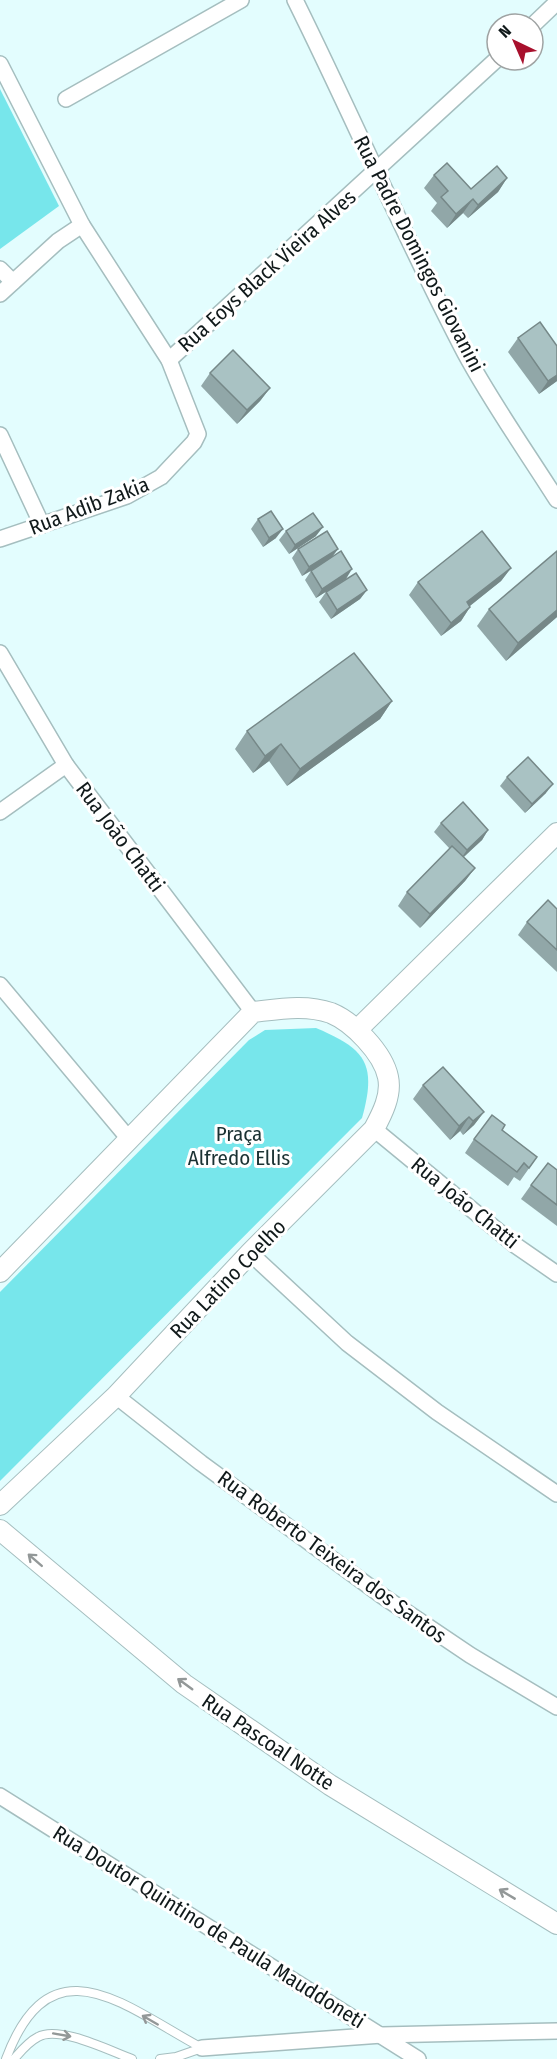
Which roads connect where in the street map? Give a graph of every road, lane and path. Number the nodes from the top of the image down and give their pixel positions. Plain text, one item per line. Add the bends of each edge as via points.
1 (241, 0) edge
2 (295, 0) edge
3 (557, 2) edge
4 (545, 14) edge
5 (0, 64) edge
6 (485, 70) edge
7 (66, 99) dead end
8 (375, 173) junction
9 (82, 225) junction
10 (0, 269) edge
11 (13, 282) junction
12 (0, 294) edge
13 (169, 360) junction
14 (0, 435) edge
15 (557, 500) edge
16 (42, 525) junction
17 (0, 539) edge
18 (0, 653) edge
19 (66, 765) junction
20 (0, 812) edge
21 (557, 833) edge
22 (0, 986) edge
23 (253, 1012) junction
24 (358, 1029) junction
25 (374, 1129) junction
26 (129, 1139) junction
27 (250, 1253) junction
28 (2, 1267) edge
29 (557, 1274) edge
30 (116, 1396) junction
31 (557, 1494) edge
32 (0, 1505) edge
33 (0, 1530) edge
34 (557, 1707) edge
35 (0, 1796) edge
36 (557, 1924) edge
37 (557, 2031) edge
38 (382, 2035) junction
39 (202, 2048) junction
40 (6, 2059) edge
41 (14, 2059) edge
42 (132, 2059) edge
43 (160, 2059) edge
44 (418, 2059) edge

1 - 7 street
2 - 8 street, Rua Padre Domingos Giovanini
3 - 4 street
5 - 9 street
6 - 8 street, Rua Eoys Black Vieira Alves
8 - 13 street, Rua Eoys Black Vieira Alves
8 - 15 street, Rua Padre Domingos Giovanini via 467,355
9 - 11 street
9 - 13 street
10 - 11 street
11 - 12 street
13 - 16 street, Rua Adib Zakia via 198,438 161,477 127,496
14 - 16 street
16 - 17 street, Rua Adib Zakia
18 - 19 street, Rua João Chatti
19 - 20 street
19 - 23 street, Rua João Chatti
21 - 24 street
22 - 26 street
23 - 24 street, Rua Latino Coelho via 291,1007 331,1013
23 - 26 street
24 - 25 street, Rua Latino Coelho via 388,1077 387,1105
25 - 27 street, Rua Latino Coelho
25 - 29 street, Rua João Chatti via 515,1245
26 - 28 street
27 - 30 street, Rua Latino Coelho
27 - 31 street via 347,1343 437,1412
30 - 32 street, Rua Latino Coelho
30 - 34 street, Rua Roberto Teixeira dos Santos via 381,1595
36 -> 33 street, Rua Pascoal Notte via 330,1785 184,1684
35 - 38 street, Rua Doutor Quintino de Paula Mauddoneti
37 - 38 street
38 - 39 street
38 - 44 street, Rua Doutor Quintino de Paula Mauddoneti
39 -> 40 lane via 113,1998 72,1989 50,1997 32,2011 17,2030
39 - 43 lane
41 -> 42 lane via 39,2035 56,2033

